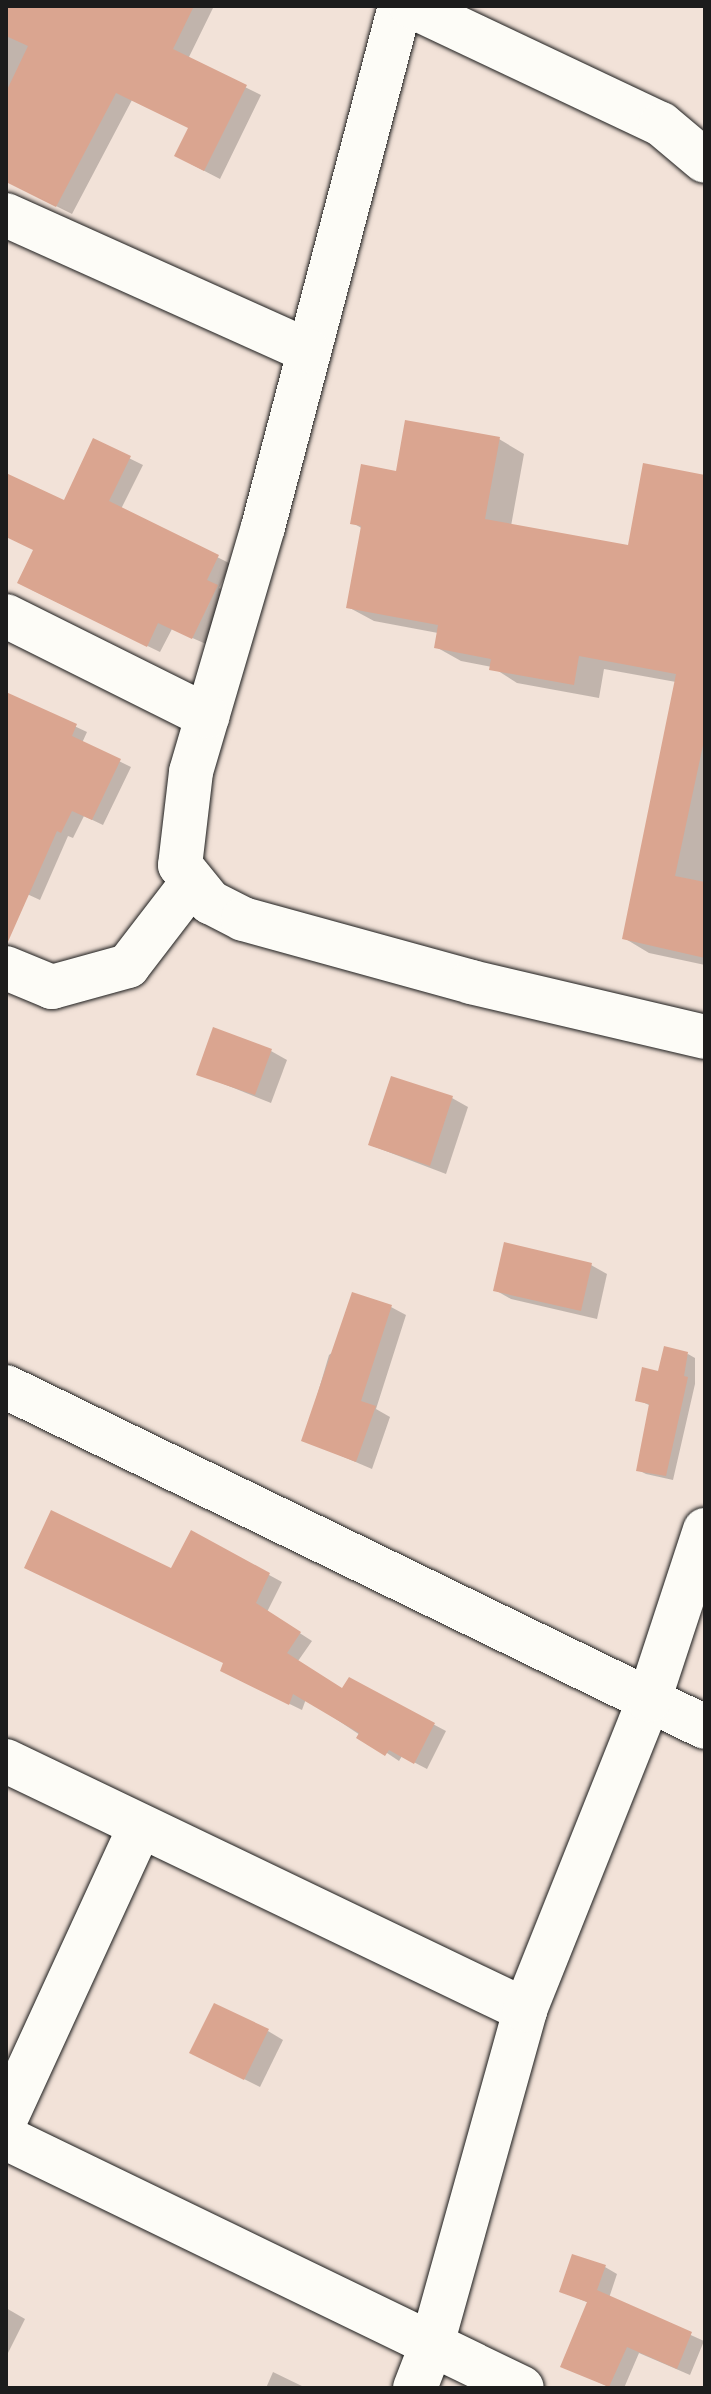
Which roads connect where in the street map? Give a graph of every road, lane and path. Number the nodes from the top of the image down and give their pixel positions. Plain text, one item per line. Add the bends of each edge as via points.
1 (400, 6) edge
2 (411, 6) edge
3 (705, 161) edge
4 (6, 215) edge
5 (308, 351) junction
6 (6, 616) edge
7 (207, 716) junction
8 (191, 884) junction
9 (6, 968) edge
10 (705, 1037) edge
11 (6, 1387) edge
12 (705, 1530) edge
13 (649, 1700) junction
14 (705, 1727) edge
15 (6, 1761) edge
16 (140, 1826) junction
17 (525, 2010) junction
18 (6, 2118) edge
19 (6, 2138) edge
20 (432, 2344) junction
21 (415, 2388) edge
22 (522, 2388) edge

1 - 5 street
2 - 3 street via 661,124
4 - 5 street
5 - 7 street
6 - 7 street
7 - 8 street via 180,847 180,865
8 - 9 street via 128,966 52,987
8 - 10 street via 243,919 471,982
11 - 13 street
12 - 13 street
13 - 14 street
13 - 17 street
15 - 16 street
16 - 17 street
16 - 18 street
17 - 20 street
19 - 20 street
20 - 21 street
20 - 22 street

